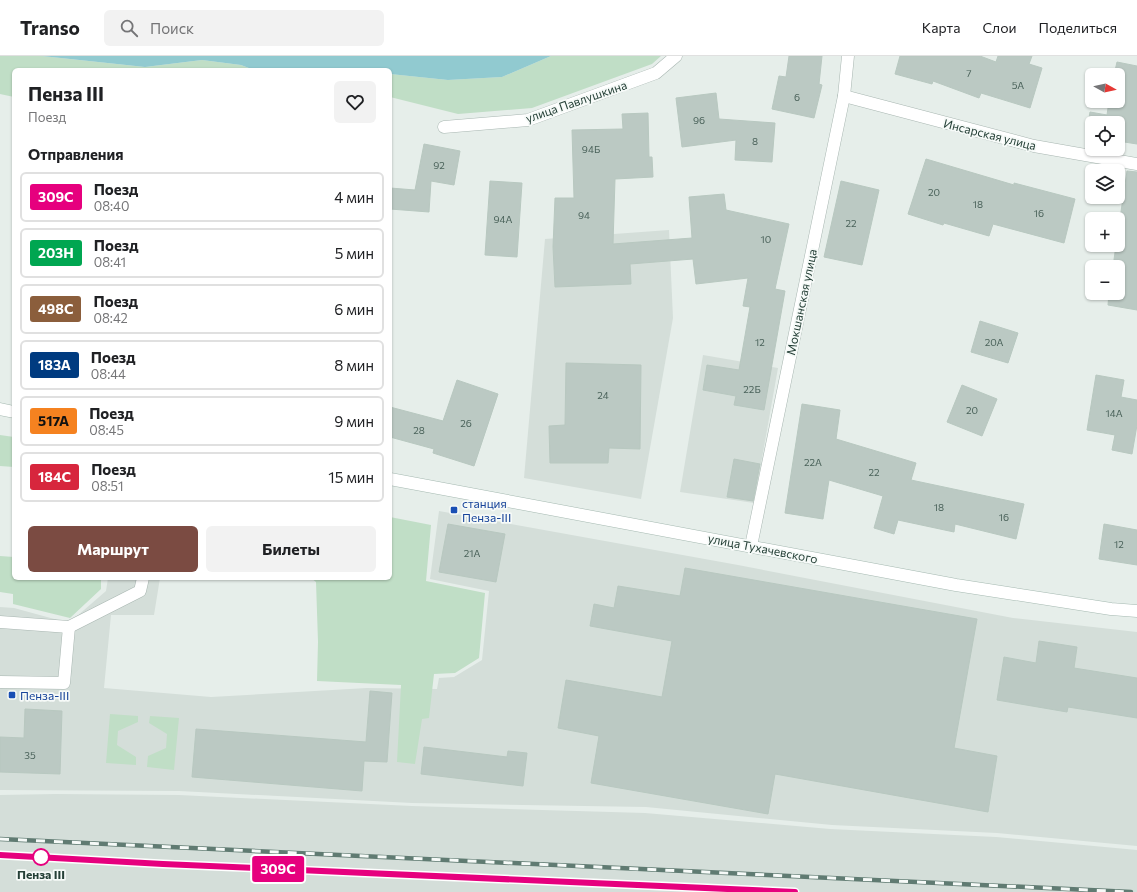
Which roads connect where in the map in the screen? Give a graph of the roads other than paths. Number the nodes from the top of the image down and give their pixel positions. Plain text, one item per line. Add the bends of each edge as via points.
1 (676, 56) edge
2 (848, 56) edge
3 (844, 96) junction
4 (444, 127) dead end
5 (1137, 164) edge
6 (0, 410) edge
7 (12, 412) edge
8 (392, 479) edge
9 (751, 546) junction
10 (143, 580) edge
11 (1137, 612) edge
12 (0, 622) edge
13 (69, 627) junction
14 (0, 682) edge

1 - 4 street, улица Павлушкина via 656,73 528,120
2 - 3 street, Мокшанская улица
3 - 5 street, Инсарская улица via 1034,146
3 - 9 street, Мокшанская улица
6 - 7 street
8 - 9 street, улица Тухачевского
9 - 11 street, улица Тухачевского via 956,585
10 - 13 street via 140,591
12 - 13 street
13 - 14 street via 64,683

